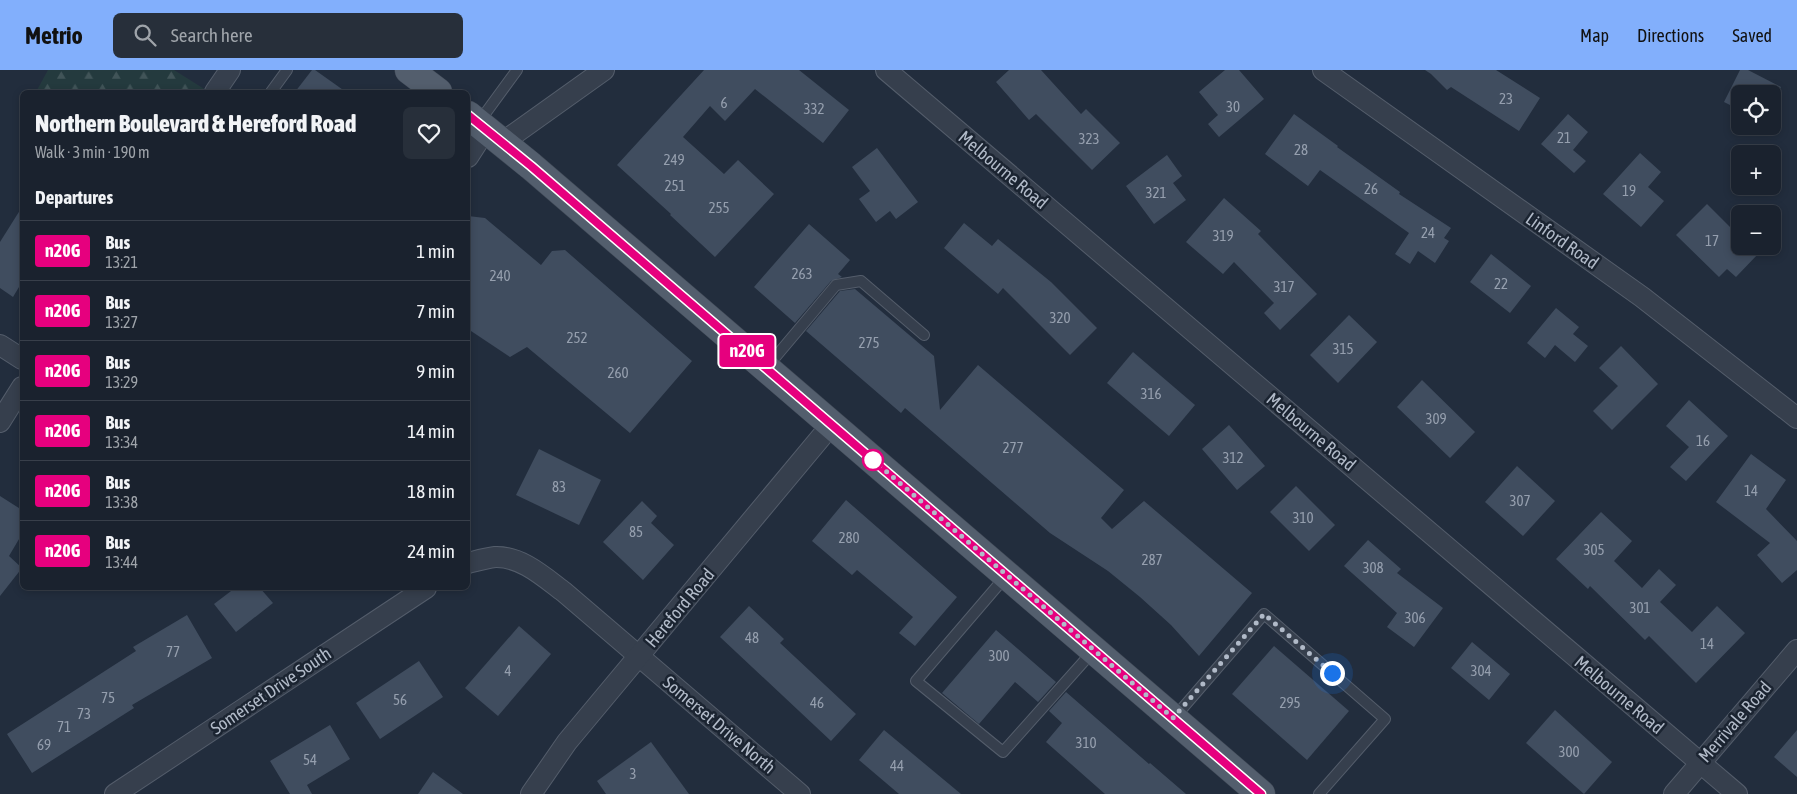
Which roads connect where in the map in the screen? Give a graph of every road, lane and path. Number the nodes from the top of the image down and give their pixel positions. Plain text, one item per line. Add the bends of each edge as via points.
1 (230, 70) edge
2 (285, 70) edge
3 (409, 70) edge
4 (517, 70) edge
5 (604, 70) edge
6 (886, 70) edge
7 (1323, 70) edge
8 (216, 90) edge
9 (272, 90) edge
10 (435, 90) edge
11 (483, 127) edge
12 (470, 153) edge
13 (924, 335) dead end
14 (0, 344) edge
15 (20, 358) edge
16 (766, 368) junction
17 (20, 390) edge
18 (1797, 418) edge
19 (0, 422) edge
20 (832, 424) junction
21 (470, 563) edge
22 (1007, 575) junction
23 (423, 590) edge
24 (1094, 650) junction
25 (1797, 650) edge
26 (639, 657) junction
27 (1173, 718) junction
28 (1700, 764) junction
29 (115, 794) edge
30 (531, 794) edge
31 (800, 794) edge
32 (1261, 794) edge
33 (1319, 794) edge
34 (1674, 794) edge
35 (1737, 794) edge

1 - 8 street
2 - 9 lane
3 - 10 main road
4 - 11 lane
5 - 11 street
6 - 28 street, Melbourne Road
7 - 18 street, Linford Road via 1642,297
11 - 12 street
11 - 16 main road
13 - 16 lane via 862,281 836,286
14 - 15 street
16 - 20 main road
17 - 19 street
20 - 22 main road
20 - 26 street, Hereford Road
21 - 26 street via 496,557 518,561 531,568
22 - 24 main road
22 - 24 lane via 916,680 1003,752
23 - 29 street, Somerset Drive South
24 - 27 main road
25 - 28 street, Merrivale Road
26 - 30 street, Hereford Road via 568,742
26 - 31 street, Somerset Drive North
27 - 32 main road
27 - 33 lane via 1264,614 1385,719
28 - 34 street, Merrivale Road
28 - 35 street, Melbourne Road

